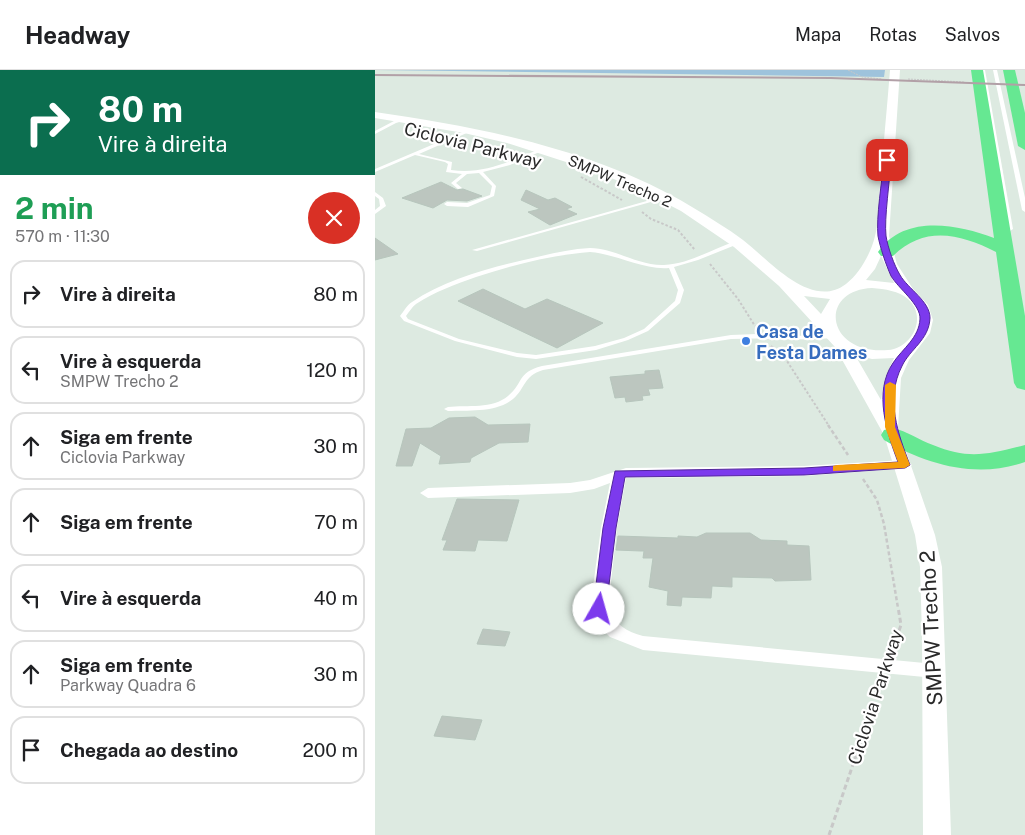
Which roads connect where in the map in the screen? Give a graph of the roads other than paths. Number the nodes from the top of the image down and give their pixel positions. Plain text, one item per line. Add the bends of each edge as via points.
1 (995, 70) edge
2 (892, 77) edge
3 (980, 80) edge
4 (1006, 83) edge
5 (375, 115) edge
6 (407, 119) junction
7 (467, 131) junction
8 (375, 133) edge
9 (1025, 146) edge
10 (543, 150) junction
11 (415, 154) junction
12 (375, 172) edge
13 (481, 172) junction
14 (465, 174) junction
15 (460, 188) dead end
16 (375, 193) edge
17 (663, 198) junction
18 (447, 204) dead end
19 (1025, 210) edge
20 (375, 212) edge
21 (1008, 242) junction
22 (736, 243) junction
23 (884, 244) junction
24 (475, 250) dead end
25 (671, 266) junction
26 (784, 284) junction
27 (847, 290) junction
28 (907, 292) junction
29 (835, 338) junction
30 (907, 350) junction
31 (1025, 383) edge
32 (448, 409) dead end
33 (892, 431) junction
34 (1025, 453) edge
35 (905, 465) junction
36 (619, 474) junction
37 (428, 493) dead end
38 (935, 671) junction
39 (937, 835) edge

1 - 4 lane
2 - 23 street
3 - 21 highway
4 - 9 highway
4 - 19 lane
5 - 6 street, SMPW Trecho 2
6 - 7 street, SMPW Trecho 2
6 - 8 lane
7 - 10 street, SMPW Trecho 2
7 - 11 lane
10 - 13 lane
10 - 17 street, SMPW Trecho 2 via 615,176
11 - 12 lane
11 - 14 lane via 446,161 450,163 448,171
13 - 14 lane
13 - 18 lane via 494,186 492,196 469,205
14 - 15 lane via 453,183
16 - 20 lane via 383,206
17 - 22 street, SMPW Trecho 2
17 - 24 lane
21 - 23 highway via 940,231 905,235
21 - 31 highway
22 - 25 lane
22 - 26 street, SMPW Trecho 2
23 - 27 street via 868,269
23 - 28 street via 893,270
25 - 25 lane via 681,290 678,302 646,330 627,340 596,348 536,357 517,355 457,340 403,316 407,309 457,281 559,254 606,251 655,266
26 - 27 street via 810,293
26 - 29 street
27 - 28 street via 875,284
27 - 29 street via 831,304 827,318
28 - 30 street via 922,306 925,317 921,336
29 - 30 street via 874,354
29 - 32 lane via 731,337 541,368 531,370 511,397 501,402
29 - 33 street
30 - 33 street via 892,376 889,390
33 - 34 highway via 938,456 966,462 1006,460
33 - 35 street, SMPW Trecho 2
35 - 36 street via 804,471
35 - 38 street, SMPW Trecho 2 via 931,567
36 - 37 street via 594,484 570,488
36 - 38 street via 599,609 604,621 626,639
38 - 39 street, SMPW Trecho 2

